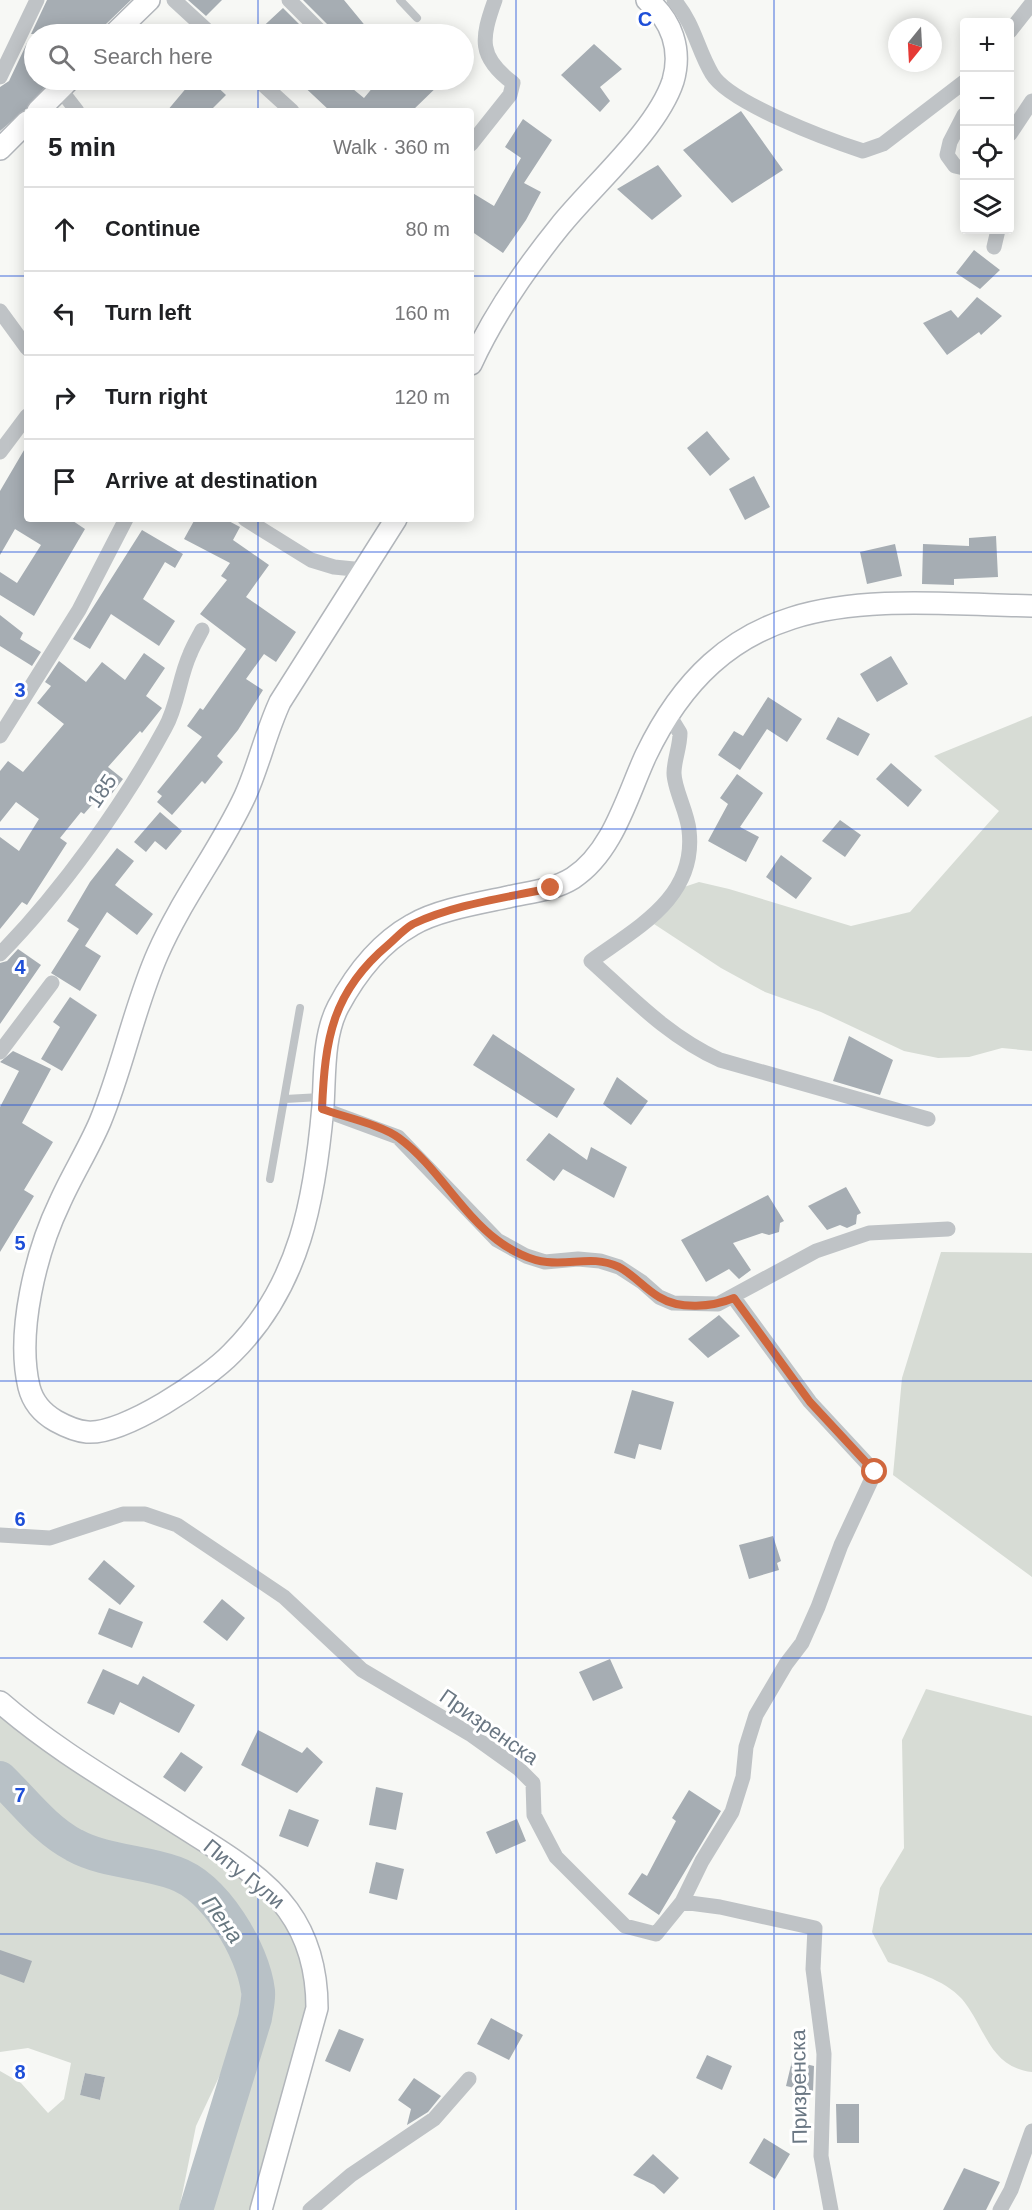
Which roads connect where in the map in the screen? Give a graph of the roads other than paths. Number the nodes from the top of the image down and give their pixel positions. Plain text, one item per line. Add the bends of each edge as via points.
1 (37, 0) edge
2 (149, 0) edge
3 (174, 0) edge
4 (289, 0) edge
5 (400, 0) edge
6 (495, 0) edge
7 (647, 0) edge
8 (674, 0) edge
9 (1032, 3) edge
10 (417, 18) dead end
11 (25, 24) edge
12 (124, 24) edge
13 (200, 24) edge
14 (313, 24) edge
15 (24, 27) edge
16 (1014, 27) edge
17 (0, 77) edge
18 (960, 85) edge
19 (59, 90) edge
20 (68, 90) edge
21 (269, 90) edge
22 (1032, 101) edge
23 (41, 108) edge
24 (76, 108) edge
25 (289, 108) edge
26 (960, 123) edge
27 (24, 125) edge
28 (1014, 128) edge
29 (474, 140) edge
30 (0, 149) edge
31 (960, 167) edge
32 (997, 234) edge
33 (994, 247) dead end
34 (0, 311) edge
35 (24, 344) edge
36 (474, 358) edge
37 (24, 420) edge
38 (0, 452) edge
39 (124, 522) edge
40 (250, 522) edge
41 (394, 522) edge
42 (364, 570) junction
43 (1032, 606) edge
44 (202, 630) dead end
45 (669, 715) junction
46 (0, 736) edge
47 (0, 954) edge
48 (52, 983) dead end
49 (300, 1008) dead end
50 (0, 1052) edge
51 (285, 1098) junction
52 (323, 1103) junction
53 (928, 1119) dead end
54 (270, 1179) dead end
55 (948, 1229) dead end
56 (734, 1298) junction
57 (0, 1535) edge
58 (0, 1702) edge
59 (682, 1902) junction
60 (469, 2079) dead end
61 (1032, 2131) edge
62 (261, 2210) edge
63 (310, 2210) edge
64 (831, 2210) edge
65 (1000, 2210) edge

1 - 11 street
2 - 12 main road
3 - 13 street
4 - 14 street
5 - 10 lane
6 - 29 street via 484,30 486,53 496,70 513,83 510,95
7 - 36 main road via 664,17 675,41 675,70 666,97 641,133 560,226 505,301
8 - 18 street via 694,28 712,74 720,83 784,121 863,151 883,144
9 - 16 street
15 - 17 street
19 - 23 main road
20 - 24 street
21 - 25 street
22 - 28 street
26 - 31 street via 947,155 951,164
27 - 30 main road
32 - 33 street
34 - 35 street
37 - 38 street
39 - 46 street via 79,610
40 - 42 street via 311,560
41 - 42 main road
42 - 52 main road via 280,702 266,731 246,795 161,945 144,984 109,1098 58,1205 39,1258 25,1337 29,1387 33,1400 46,1416 66,1427 91,1432 113,1428 202,1378 253,1331 289,1275 311,1193
43 - 45 main road via 890,604 829,608 796,615 761,628 731,647 698,677
44 - 47 street, 185 via 189,655 166,727 126,793 83,855
45 - 52 main road via 607,840 582,871 551,888 410,925 365,964 334,1014
45 - 53 street via 680,733 674,777 687,812 691,854 668,902 591,961 658,1023 692,1047 720,1060
48 - 50 street
49 - 51 lane
51 - 52 lane
51 - 54 lane
52 - 56 street via 398,1137 497,1240 526,1256 545,1262 578,1259 610,1264 673,1303 718,1304
55 - 56 street via 869,1233 816,1251
56 - 59 street via 810,1402 875,1472 802,1643 756,1714 732,1812
57 - 59 street, Призренска via 50,1538 123,1514 145,1514 177,1525 284,1598 362,1671 470,1734 519,1769 533,1784 534,1815 556,1857 625,1926 656,1934
58 - 62 main road, Питу Гули via 48,1742 252,1875 283,1904 304,1935 316,1977 317,2008
59 - 64 street, Призренска via 815,1928 813,1970 824,2054 821,2156
60 - 63 street via 434,2119 351,2175
61 - 65 street

